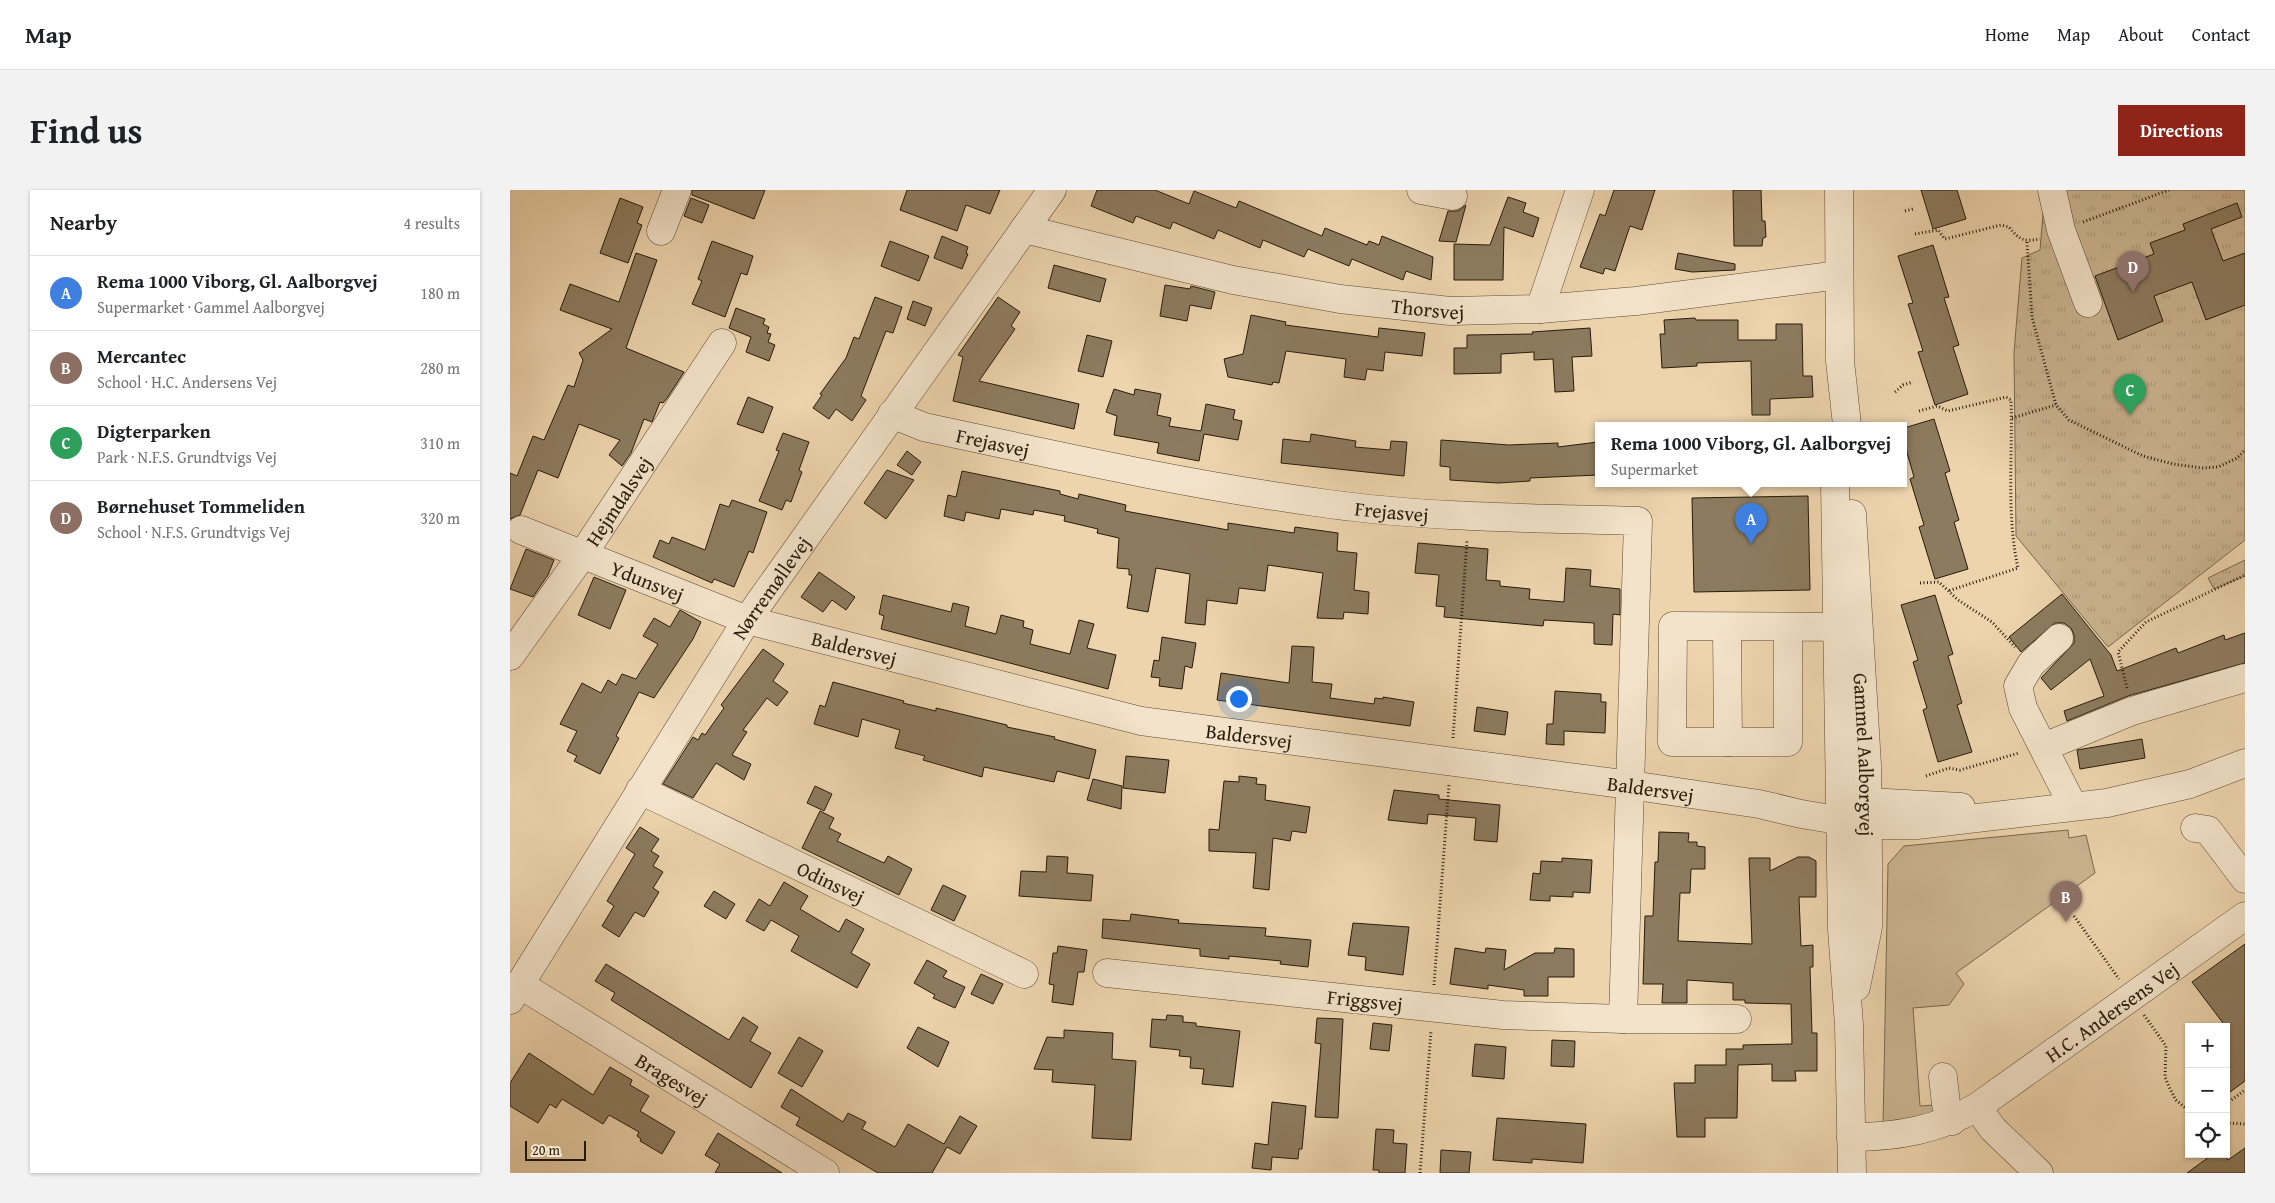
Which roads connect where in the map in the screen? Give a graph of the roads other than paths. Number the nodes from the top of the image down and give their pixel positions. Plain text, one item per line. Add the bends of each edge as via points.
1 (677, 190) edge
2 (1052, 190) edge
3 (1421, 190) edge
4 (1580, 190) edge
5 (1839, 190) edge
6 (2052, 190) edge
7 (1453, 196) dead end
8 (1024, 229) junction
9 (661, 231) dead end
10 (1839, 275) junction
11 (2088, 303) dead end
12 (1540, 309) junction
13 (722, 343) dead end
14 (1840, 360) junction
15 (892, 414) junction
16 (1834, 422) edge
17 (1847, 422) edge
18 (1835, 487) edge
19 (1850, 487) edge
20 (521, 530) dead end
21 (583, 554) junction
22 (747, 620) junction
23 (1727, 626) junction
24 (1788, 627) junction
25 (1848, 628) junction
26 (2059, 638) dead end
27 (510, 656) edge
28 (2245, 678) edge
29 (1728, 742) junction
30 (2044, 747) junction
31 (2245, 763) edge
32 (1630, 785) junction
33 (640, 790) junction
34 (2072, 806) junction
35 (1854, 812) junction
36 (2195, 828) dead end
37 (2245, 879) edge
38 (2245, 916) edge
39 (1107, 973) dead end
40 (1024, 974) dead end
41 (515, 992) edge
42 (1623, 1019) junction
43 (1737, 1019) dead end
44 (1943, 1077) dead end
45 (1977, 1107) junction
46 (1952, 1121) junction
47 (1851, 1138) junction
48 (825, 1173) edge
49 (1852, 1173) edge
50 (2039, 1173) edge

1 - 9 street
2 - 8 street, Nørremøllevej
3 - 7 street
4 - 12 street
5 - 10 street
6 - 11 street via 2061,230
8 - 12 street, Thorsvej via 1233,280 1340,299 1450,311
8 - 15 street, Nørremøllevej
10 - 12 street, Thorsvej via 1636,301
10 - 14 street
13 - 21 street, Hejmdalsvej
14 - 16 street
14 - 17 street
15 - 22 street, Nørremøllevej
15 - 32 street, Frejasvej via 924,427 1141,473 1330,504 1469,516 1638,521
18 - 25 street, Gammel Aalborgvej
19 - 25 street, Gammel Aalborgvej
20 - 21 street, Ydunsvej
21 - 22 street, Ydunsvej
21 - 27 street, Hejmdalsvej
22 - 32 street, Baldersvej via 1142,721
22 - 33 street, Nørremøllevej
23 - 24 street
23 - 29 street
23 - 29 street via 1673,626 1672,742
24 - 25 street
24 - 29 street via 1788,742
25 - 35 street, Gammel Aalborgvej
26 - 30 street via 2031,664 2018,686 2023,708
28 - 30 street via 2132,711
30 - 34 street
31 - 34 street via 2190,784 2107,803
32 - 35 street, Baldersvej via 1759,804 1801,814
32 - 42 street
33 - 40 street, Odinsvej
33 - 41 street, Nørremøllevej
34 - 35 street via 1917,826
35 - 47 street, Gammel Aalborgvej via 1868,927 1849,1025
36 - 37 street via 2208,830
38 - 45 street, H.C. Andersens Vej
39 - 42 street, Friggsvej via 1503,1015
41 - 48 street, Bragesvej
42 - 43 street, Friggsvej
44 - 46 street
45 - 46 street, H.C. Andersens Vej
45 - 50 street via 1993,1129
46 - 47 street, H.C. Andersens Vej via 1910,1133
47 - 49 street, Gammel Aalborgvej

